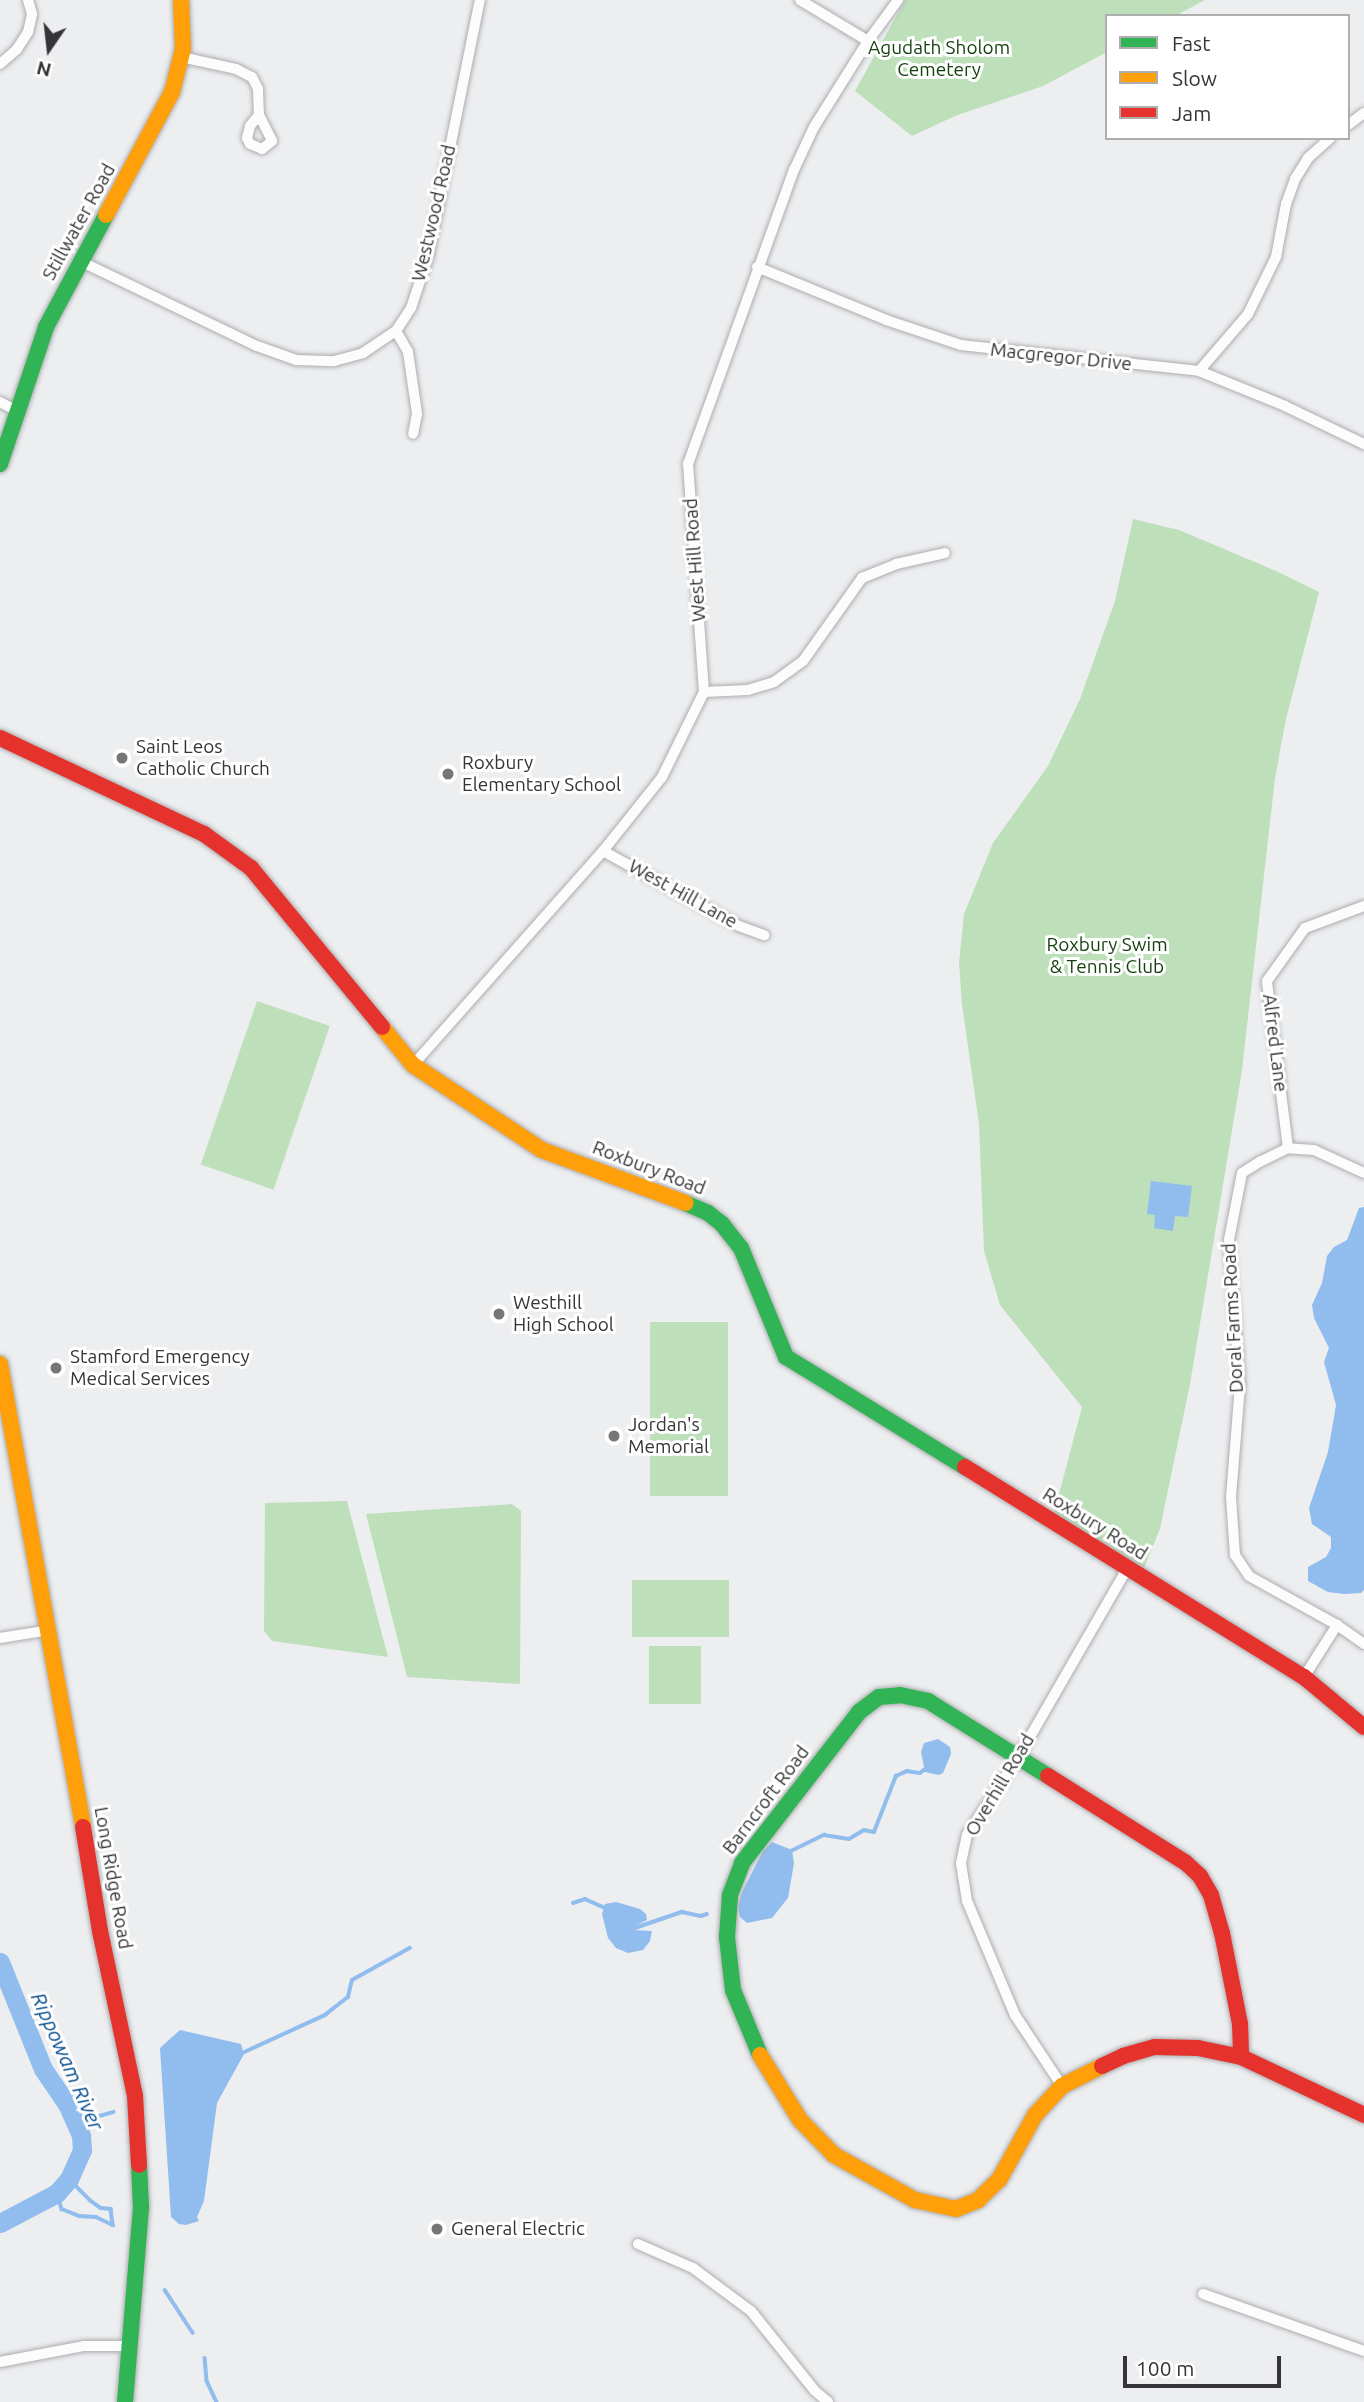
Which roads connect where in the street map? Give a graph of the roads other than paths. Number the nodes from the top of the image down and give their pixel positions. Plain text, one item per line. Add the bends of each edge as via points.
1 (28, 0) edge
2 (181, 0) edge
3 (480, 0) edge
4 (800, 0) edge
5 (898, 0) edge
6 (868, 40) junction
7 (181, 57) junction
8 (0, 64) edge
9 (259, 115) dead end
10 (1328, 140) edge
11 (80, 261) junction
12 (757, 267) junction
13 (396, 331) junction
14 (1199, 372) junction
15 (0, 402) edge
16 (17, 411) junction
17 (413, 434) dead end
18 (1364, 444) edge
19 (0, 464) edge
20 (945, 553) dead end
21 (704, 692) junction
22 (0, 738) edge
23 (603, 851) junction
24 (1364, 905) edge
25 (764, 935) dead end
26 (412, 1065) junction
27 (1288, 1148) junction
28 (1364, 1173) edge
29 (0, 1364) edge
30 (1127, 1569) junction
31 (1337, 1625) junction
32 (50, 1630) junction
33 (0, 1638) edge
34 (1364, 1644) edge
35 (1304, 1676) junction
36 (1364, 1727) edge
37 (1019, 1756) junction
38 (1241, 2057) junction
39 (1062, 2086) junction
40 (1364, 2115) edge
41 (638, 2244) dead end
42 (1203, 2294) dead end
43 (130, 2347) junction
44 (1364, 2351) edge
45 (0, 2362) edge
46 (125, 2402) edge
47 (828, 2402) edge

1 - 8 street via 32,14 28,32
2 - 7 street, Stillwater Road
3 - 13 street, Westwood Road via 428,257 411,308
4 - 6 street
5 - 6 street, West Hill Road
6 - 12 street, West Hill Road via 814,127
7 - 9 street via 252,77 258,89
7 - 11 street, Stillwater Road via 172,92
10 - 14 street via 1308,158 1295,179 1276,257 1248,314
11 - 13 street, Westwood Road via 257,346 296,360 334,361 354,356
11 - 16 street, Stillwater Road via 46,327
12 - 14 street, Macgregor Drive via 961,345
12 - 21 street, West Hill Road via 688,464
13 - 17 street via 408,352 417,414
14 - 18 street, Macgregor Drive
15 - 16 street
16 - 19 street, Stillwater Road
20 - 21 street via 895,564 862,578 803,661 774,682 748,690
21 - 23 street via 662,777
22 - 26 street, Roxbury Road via 204,834 251,868
23 - 25 street, West Hill Lane via 739,926
23 - 26 street
24 - 27 street, Alfred Lane via 1305,928 1267,981
26 - 30 street, Roxbury Road via 542,1150 708,1213 741,1248 786,1357
27 - 28 street via 1314,1150
27 - 31 street, Doral Farms Road via 1242,1173 1230,1228 1240,1385 1231,1497 1235,1555 1249,1576
29 - 32 street, Long Ridge Road
30 - 35 street, Roxbury Road
30 - 37 street, Overhill Road
31 - 34 street, Doral Farms Road
31 - 35 street
32 - 33 street
32 - 43 street, Long Ridge Road via 98,1924 136,2107 141,2207
35 - 36 street, Roxbury Road
37 - 38 street, Barncroft Road via 1200,1876 1222,1933 1240,2024
37 - 39 street, Overhill Road via 967,1835 961,1863 967,1901 1015,2015
37 - 39 street, Barncroft Road via 928,1702 900,1695 879,1697 859,1712 742,1863 730,1895 727,1937 733,1990 761,2059 800,2120 834,2155 915,2200 956,2209 978,2200 999,2180 1035,2115
38 - 39 street, Barncroft Road via 1198,2048 1155,2047 1123,2056
38 - 40 street, Barncroft Road
41 - 47 street via 694,2268 744,2305
42 - 44 street
43 - 45 street via 84,2346
43 - 46 street, Long Ridge Road

